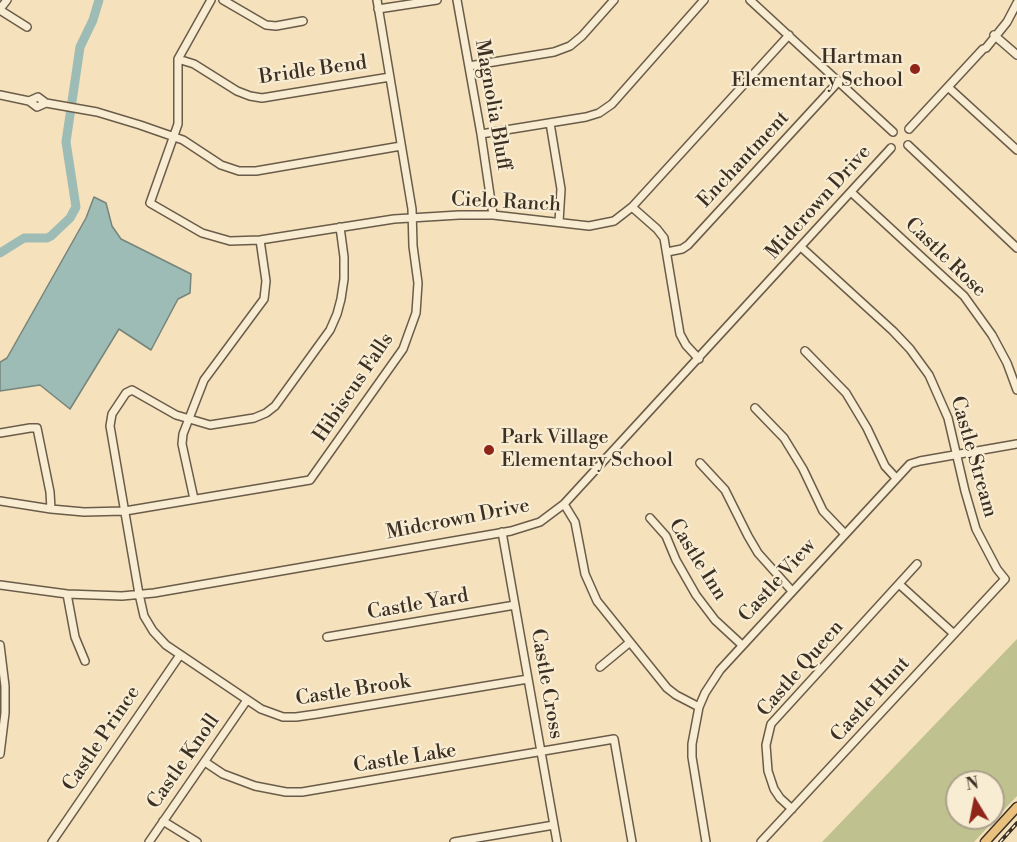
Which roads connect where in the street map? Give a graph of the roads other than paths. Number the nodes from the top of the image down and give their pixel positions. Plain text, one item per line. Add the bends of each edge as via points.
1 (7, 0) edge
2 (211, 0) edge
3 (223, 0) edge
4 (377, 0) edge
5 (437, 0) edge
6 (457, 0) edge
7 (614, 0) edge
8 (704, 0) edge
9 (750, 0) edge
10 (1017, 3) edge
11 (378, 9) junction
12 (0, 10) edge
13 (303, 21) dead end
14 (27, 27) dead end
15 (789, 35) junction
16 (995, 35) junction
17 (1017, 55) edge
18 (178, 59) junction
19 (469, 66) junction
20 (390, 77) junction
21 (839, 81) junction
22 (948, 87) junction
23 (0, 95) edge
24 (550, 123) junction
25 (909, 129) dead end
26 (893, 132) dead end
27 (481, 134) junction
28 (174, 137) junction
29 (908, 145) dead end
30 (401, 146) junction
31 (891, 148) dead end
32 (1017, 150) edge
33 (851, 192) junction
34 (632, 207) junction
35 (493, 215) junction
36 (413, 217) junction
37 (559, 222) junction
38 (340, 227) junction
39 (260, 240) junction
40 (801, 248) junction
41 (1017, 248) edge
42 (667, 252) junction
43 (805, 351) dead end
44 (699, 359) junction
45 (1017, 390) edge
46 (755, 408) dead end
47 (188, 419) junction
48 (0, 433) edge
49 (1017, 444) edge
50 (957, 454) junction
51 (700, 463) dead end
52 (896, 478) junction
53 (194, 499) junction
54 (0, 501) edge
55 (564, 504) junction
56 (51, 509) junction
57 (125, 511) junction
58 (650, 518) dead end
59 (502, 532) junction
60 (844, 533) junction
61 (917, 564) dead end
62 (1005, 579) joint
63 (899, 584) junction
64 (0, 585) edge
65 (792, 591) junction
66 (139, 592) junction
67 (67, 594) junction
68 (515, 605) junction
69 (954, 634) junction
70 (327, 637) dead end
71 (629, 643) junction
72 (0, 645) edge
73 (742, 645) junction
74 (180, 655) junction
75 (85, 661) dead end
76 (600, 667) dead end
77 (528, 679) junction
78 (247, 700) junction
79 (699, 707) junction
80 (0, 753) edge
81 (542, 753) junction
82 (205, 762) junction
83 (1017, 807) edge
84 (792, 809) junction
85 (163, 821) junction
86 (554, 825) junction
87 (52, 842) edge
88 (149, 842) edge
89 (197, 842) edge
90 (454, 842) edge
91 (557, 842) edge
92 (632, 842) edge
93 (706, 842) edge
94 (761, 842) edge
95 (985, 842) edge

1 - 12 street
2 - 18 street
3 - 13 street via 266,25
4 - 11 street, Hibiscus Falls
5 - 11 street
6 - 19 street, Magnolia Bluff
7 - 19 street via 570,46
8 - 24 street via 612,104 599,113
9 - 15 street
10 - 16 street
11 - 20 street, Hibiscus Falls
12 - 14 street
15 - 21 street
15 - 34 street, Cielo Ranch
16 - 17 street
16 - 22 street
18 - 20 street, Bridle Bend via 194,64 237,91 262,98
18 - 28 street via 180,115
19 - 27 street, Magnolia Bluff
20 - 30 street, Hibiscus Falls
21 - 26 street
21 - 42 street, Enchantment via 688,245
22 - 25 street
22 - 32 street
23 - 28 street via 29,101 37,107 46,104 97,112
24 - 27 street
24 - 37 street via 561,189
27 - 35 street, Magnolia Bluff
28 - 30 street via 221,165 239,171
28 - 39 street, Cielo Ranch via 150,203 202,234 231,241
29 - 41 street
30 - 36 street, Hibiscus Falls
31 - 33 street, Midcrown Drive
33 - 40 street, Midcrown Drive
33 - 45 street, Castle Rose via 964,296 992,335
34 - 37 street, Cielo Ranch via 605,224
34 - 42 street via 661,234
35 - 36 street, Cielo Ranch
35 - 37 street, Cielo Ranch
36 - 38 street, Cielo Ranch
36 - 53 street, Hibiscus Falls via 418,297 409,337 310,480
38 - 39 street, Cielo Ranch
38 - 47 street via 344,279 336,314 330,330 280,401 254,418 210,425
39 - 47 street via 266,281 264,299 204,380
40 - 44 street, Midcrown Drive
40 - 50 street, Castle Stream via 893,331 917,358 938,393
42 - 44 street via 680,334
43 - 52 street via 846,393 885,466
44 - 55 street, Midcrown Drive
46 - 60 street via 784,438 823,511
47 - 53 street via 182,444
47 - 57 street, Castle Brook via 132,390 126,393 112,414 110,426
48 - 56 street via 38,428
49 - 50 street, Castle View
50 - 52 street, Castle View via 916,461
50 - 62 street, Castle Stream via 976,529
51 - 65 street via 725,490 758,553
52 - 60 street, Castle View
53 - 57 street, Hibiscus Falls
54 - 56 street, Hibiscus Falls
55 - 59 street, Midcrown Drive via 540,522
55 - 71 street via 575,522 592,594
56 - 57 street, Hibiscus Falls
57 - 66 street, Castle Brook
58 - 73 street, Castle Inn via 666,536 696,595
59 - 66 street, Midcrown Drive
59 - 68 street, Castle Cross
60 - 65 street, Castle View
61 - 63 street, Castle Queen
62 - 69 street, Castle Hunt
63 - 69 street
63 - 84 street, Castle Queen via 771,724 765,744 768,771 774,789
64 - 67 street, Midcrown Drive
65 - 73 street, Castle View
66 - 67 street, Midcrown Drive via 122,596
66 - 74 street, Castle Brook via 144,616 153,631
67 - 75 street via 75,637
68 - 70 street, Castle Yard
68 - 77 street, Castle Cross
69 - 84 street, Castle Hunt
71 - 76 street
71 - 79 street via 667,688
72 - 80 street via 6,713
73 - 79 street, Castle View via 711,681
74 - 78 street, Castle Brook
74 - 87 street, Castle Prince
77 - 78 street, Castle Brook via 296,717 272,714
77 - 81 street, Castle Cross
78 - 82 street, Castle Knoll
79 - 93 street, Castle View via 692,757
81 - 82 street, Castle Lake via 302,792 255,786 223,774
81 - 86 street, Castle Cross
81 - 92 street, Castle Lake via 614,739
82 - 85 street, Castle Knoll
83 - 95 main road
84 - 94 street, Castle Hunt
85 - 88 street, Castle Knoll
85 - 89 street
86 - 90 street
86 - 91 street, Castle Cross

